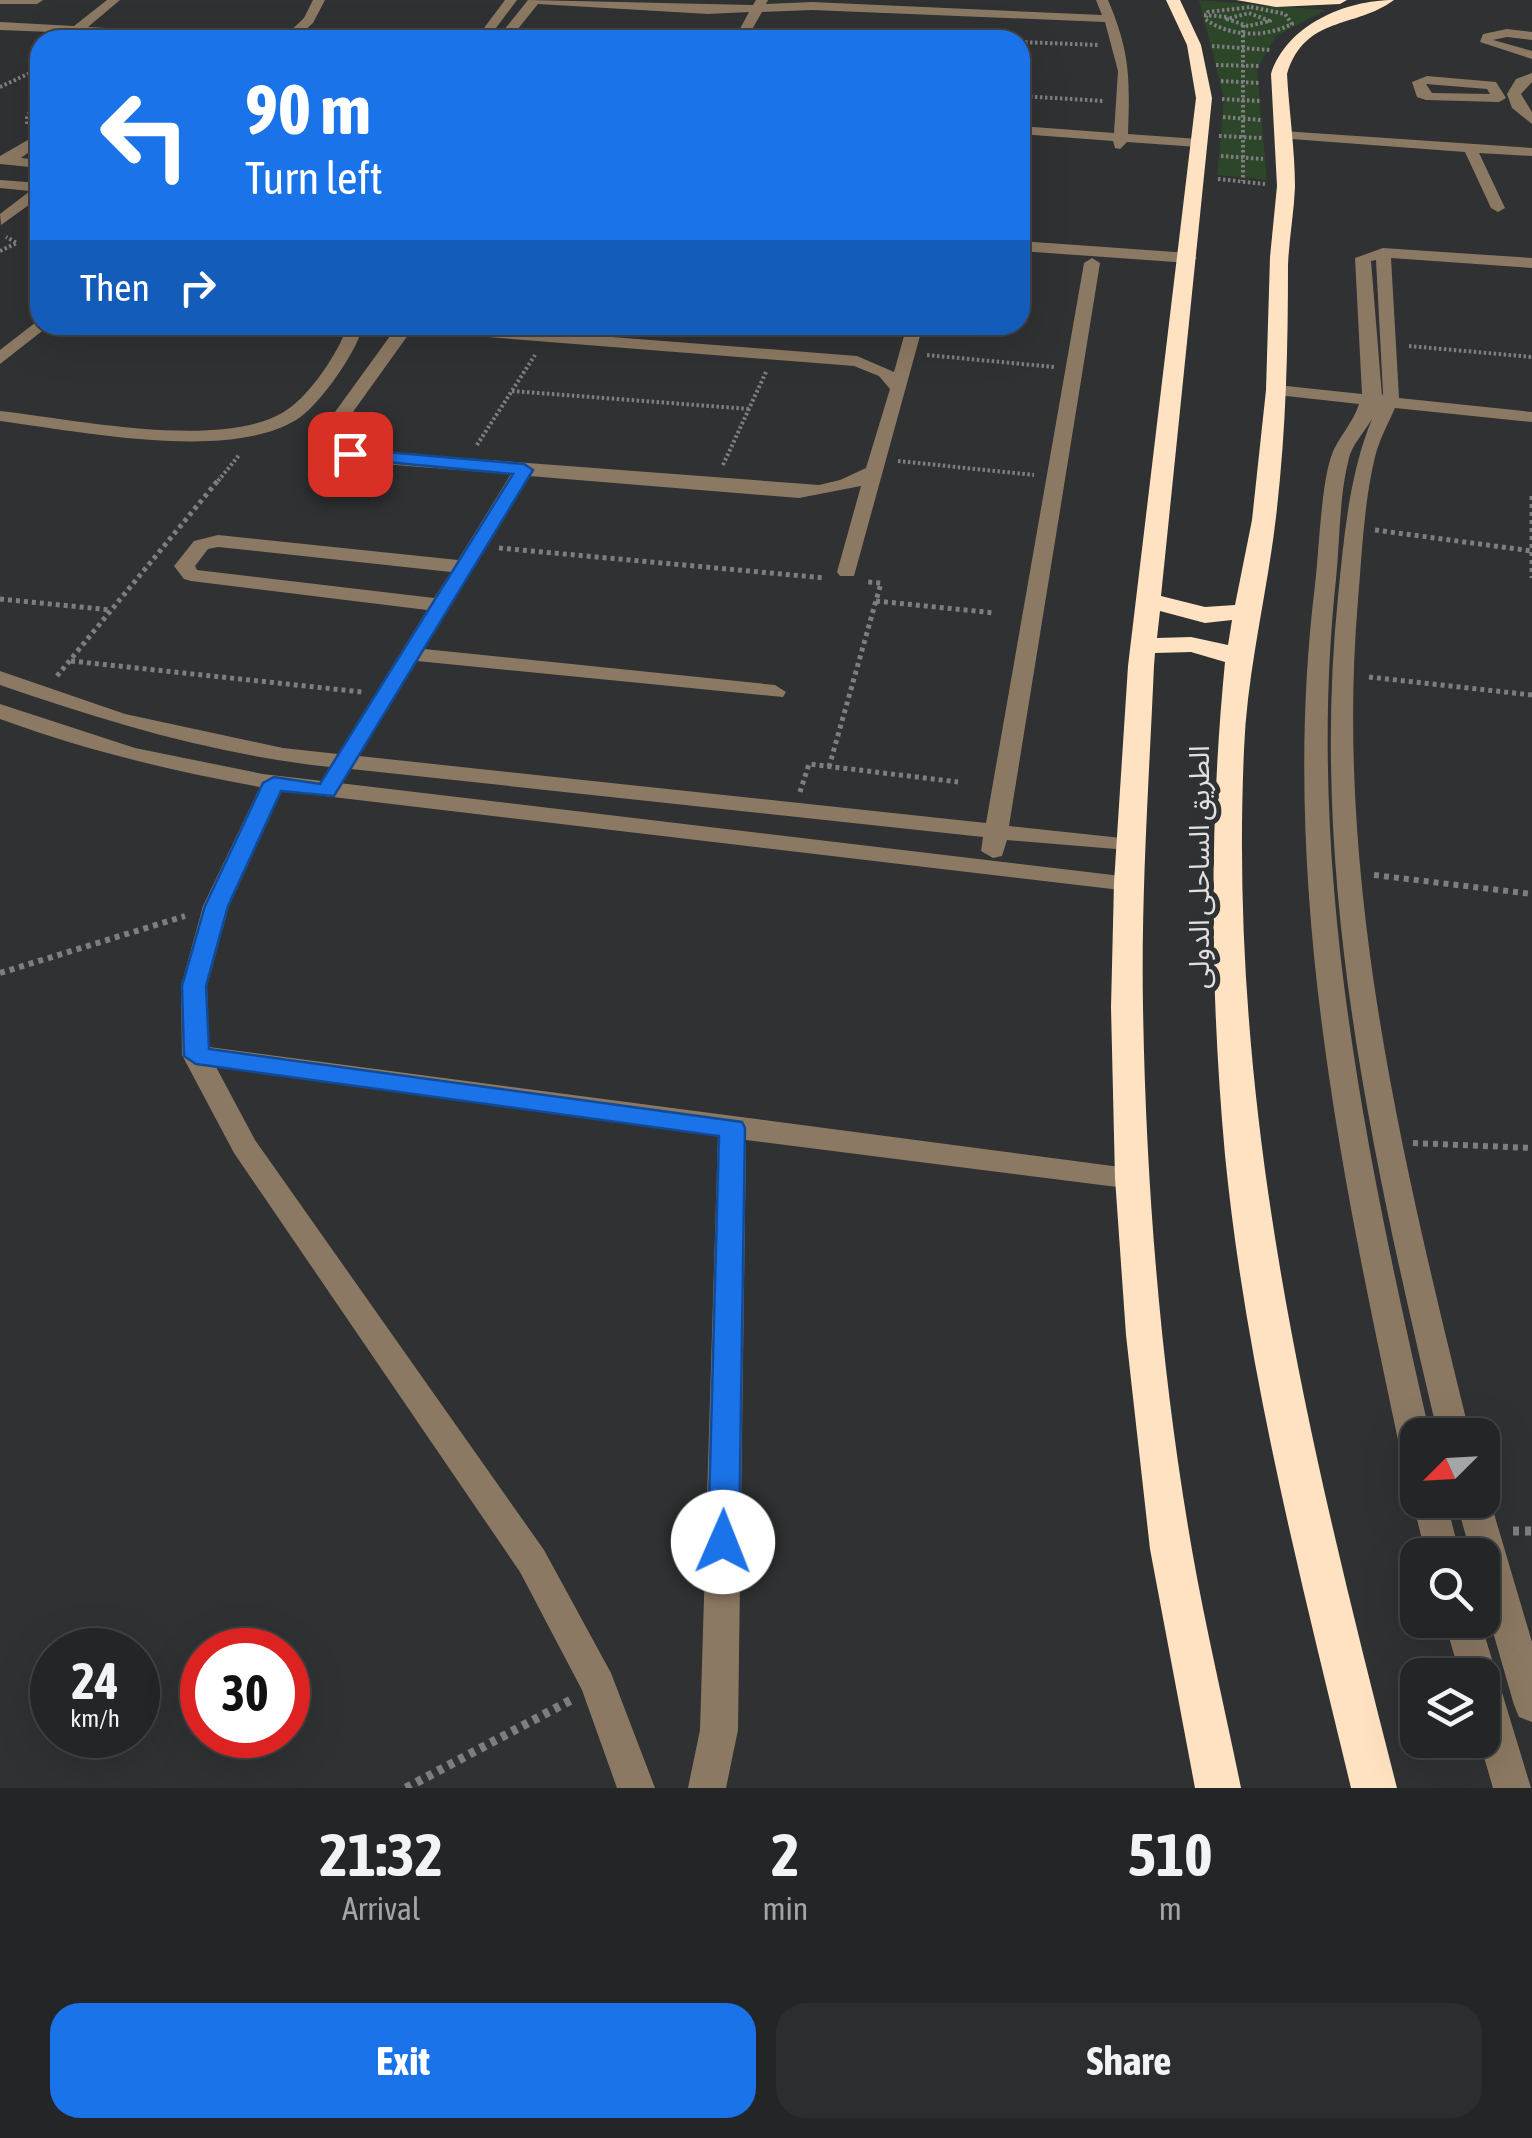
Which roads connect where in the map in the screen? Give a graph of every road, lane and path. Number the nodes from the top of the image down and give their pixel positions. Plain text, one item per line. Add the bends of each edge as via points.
1 (0, 0) edge
2 (38, 0) edge
3 (114, 0) edge
4 (319, 0) edge
5 (511, 0) edge
6 (535, 0) edge
7 (1102, 0) edge
8 (1173, 0) edge
9 (1244, 0) edge
10 (1340, 0) edge
11 (1387, 0) edge
12 (760, 4) edge
13 (896, 5) edge
14 (1111, 19) junction
15 (499, 20) junction
16 (520, 21) junction
17 (1244, 25) dead end
18 (0, 29) edge
19 (38, 30) edge
20 (77, 30) edge
21 (298, 30) edge
22 (490, 30) edge
23 (511, 30) edge
24 (746, 30) edge
25 (30, 32) edge
26 (1532, 36) edge
27 (1030, 42) edge
28 (1120, 46) junction
29 (1240, 48) junction
30 (1532, 54) edge
31 (1240, 66) junction
32 (30, 73) edge
33 (1532, 76) edge
34 (1241, 82) junction
35 (0, 87) edge
36 (1498, 92) junction
37 (1514, 94) junction
38 (1030, 97) edge
39 (1241, 100) junction
40 (1124, 103) junction
41 (1199, 116) junction
42 (1283, 116) junction
43 (1242, 118) junction
44 (1532, 120) edge
45 (1030, 131) edge
46 (1242, 137) junction
47 (1030, 138) edge
48 (1120, 141) junction
49 (30, 144) edge
50 (1470, 150) junction
51 (1532, 152) edge
52 (1242, 158) junction
53 (3, 163) edge
54 (30, 164) edge
55 (30, 170) edge
56 (1243, 181) junction
57 (0, 184) edge
58 (30, 188) edge
59 (30, 197) edge
60 (1498, 208) dead end
61 (1, 220) edge
62 (0, 237) edge
63 (1030, 247) edge
64 (0, 252) edge
65 (1383, 252) junction
66 (1030, 259) edge
67 (1532, 263) edge
68 (1092, 264) junction
69 (1188, 264) junction
70 (30, 333) edge
71 (352, 335) edge
72 (400, 335) edge
73 (522, 335) edge
74 (656, 335) edge
75 (913, 335) edge
76 (547, 337) junction
77 (1389, 344) junction
78 (651, 345) junction
79 (774, 354) junction
80 (908, 354) junction
81 (1532, 357) edge
82 (0, 359) edge
83 (1075, 369) junction
84 (1277, 384) junction
85 (899, 388) junction
86 (512, 391) junction
87 (1381, 396) junction
88 (1532, 406) edge
89 (749, 409) junction
90 (0, 416) edge
91 (1532, 417) edge
92 (248, 431) junction
93 (464, 464) junction
94 (876, 465) junction
95 (524, 470) junction
96 (1056, 478) junction
97 (714, 486) junction
98 (1532, 496) edge
99 (1356, 528) junction
100 (477, 546) junction
101 (1531, 551) edge
102 (418, 562) junction
103 (464, 566) junction
104 (850, 578) junction
105 (1532, 578) edge
106 (0, 598) edge
107 (394, 600) junction
108 (1148, 600) junction
109 (876, 602) junction
110 (441, 605) junction
111 (111, 610) junction
112 (1246, 612) junction
113 (994, 613) dead end
114 (1143, 648) junction
115 (410, 654) junction
116 (1238, 658) junction
117 (70, 661) junction
118 (1341, 674) junction
119 (0, 678) edge
120 (775, 692) dead end
121 (42, 694) junction
122 (386, 695) junction
123 (1532, 695) edge
124 (0, 710) edge
125 (345, 762) junction
126 (828, 766) junction
127 (958, 782) dead end
128 (274, 783) junction
129 (326, 791) junction
130 (793, 812) junction
131 (995, 834) junction
132 (1131, 846) junction
133 (990, 866) junction
134 (1348, 872) junction
135 (1129, 883) junction
136 (1532, 894) edge
137 (216, 906) junction
138 (0, 973) edge
139 (196, 1056) junction
140 (732, 1128) junction
141 (1387, 1141) junction
142 (1532, 1148) edge
143 (1132, 1178) junction
144 (1410, 1418) edge
145 (1449, 1418) edge
146 (1477, 1518) edge
147 (598, 1685) junction
148 (1532, 1705) edge
149 (1500, 1748) edge
150 (406, 1788) edge
151 (636, 1788) edge
152 (708, 1788) edge
153 (1218, 1788) edge
154 (1374, 1788) edge
155 (1512, 1788) edge

1 - 2 street
3 - 20 street
4 - 21 street
5 - 15 street
6 - 12 street via 708,10
6 - 16 street
7 - 14 street
8 - 41 highway
9 - 10 highway
11 - 42 highway via 1315,27
12 - 13 street
12 - 24 street
13 - 14 street
14 - 28 street
15 - 16 street
15 - 22 street
16 - 23 street
17 - 29 path
18 - 19 street
18 - 25 street
26 - 30 street via 1496,34 1486,42
27 - 28 path
28 - 40 street
29 - 31 path
29 - 41 path
29 - 42 path
31 - 34 path
31 - 41 path
31 - 42 path
32 - 35 path
33 - 37 street
34 - 39 path
34 - 41 path
34 - 42 path
36 - 36 street via 1484,83 1419,82 1422,94 1431,97 1490,101
36 - 37 street
37 - 44 street
38 - 40 path
39 - 41 path
39 - 42 path
39 - 43 path
40 - 48 street
41 - 43 path
41 - 46 path
41 - 48 street
41 - 52 path
41 - 56 path
41 - 69 highway
42 - 43 path
42 - 46 path
42 - 50 street
42 - 52 path
42 - 56 path
42 - 84 highway, الطريق الساحلى الدولى
43 - 46 path
45 - 48 street
46 - 52 path
47 - 48 street
49 - 53 street
50 - 51 street
50 - 60 street
52 - 56 path
53 - 54 street
53 - 55 street
57 - 58 street
59 - 61 street
62 - 64 path via 17,244
63 - 69 street
65 - 67 street
65 - 77 street
65 - 87 street via 1363,258
66 - 68 street
68 - 69 street
68 - 83 street
69 - 108 highway
70 - 82 street
71 - 92 street via 302,407 286,420
72 - 93 street via 329,440 350,454
73 - 76 street
74 - 78 street
75 - 80 street
76 - 78 street
76 - 86 path
77 - 81 path
77 - 87 street
78 - 79 street
79 - 85 street via 857,361 886,372
79 - 89 path
80 - 83 path
80 - 85 street
83 - 96 street
84 - 87 street
84 - 112 highway, الطريق الساحلى الدولى via 1264,520
85 - 94 street
86 - 89 path
86 - 93 path
87 - 88 street
87 - 91 street
87 - 99 street
87 - 144 street via 1340,456 1320,631 1314,762 1324,944 1340,1066
89 - 97 path
90 - 92 street via 200,435
92 - 111 path via 248,445
93 - 95 street
94 - 96 path
94 - 97 street via 843,487 822,491
94 - 104 street
95 - 97 street
95 - 100 street
96 - 131 street
98 - 101 path
99 - 101 path
99 - 118 street
100 - 103 street
100 - 104 path
101 - 105 path
102 - 103 street
102 - 107 street
102 - 107 street via 212,541 184,566 191,575
103 - 110 street
104 - 109 path via 880,584
106 - 111 path
107 - 110 street
108 - 112 highway via 1184,612
108 - 114 highway
109 - 113 path
109 - 126 path
110 - 115 street
111 - 117 path
112 - 116 highway, الطريق الساحلى الدولى
114 - 116 highway via 1191,644
114 - 132 highway
115 - 120 street
115 - 122 street
116 - 154 highway, الطريق الساحلى الدولى via 1230,752 1230,1014 1242,1158 1312,1538
117 - 121 path
117 - 122 path
118 - 123 path
118 - 134 street
119 - 121 street
121 - 125 street via 226,744
122 - 125 street
124 - 128 street via 126,752
125 - 129 street
125 - 130 street
126 - 127 path
126 - 130 path via 809,764
128 - 129 street
128 - 137 street
129 - 133 street
130 - 131 street
131 - 132 street
131 - 133 street
132 - 135 highway
133 - 135 street
134 - 136 path
134 - 141 street
135 - 143 highway
137 - 138 path
137 - 139 street via 194,986
139 - 140 street
139 - 147 street via 244,1146 532,1561
140 - 143 street
140 - 152 street via 719,1730
141 - 142 path
141 - 145 street
143 - 153 highway via 1171,1549
146 - 148 street
147 - 150 path
147 - 151 street
149 - 155 street

